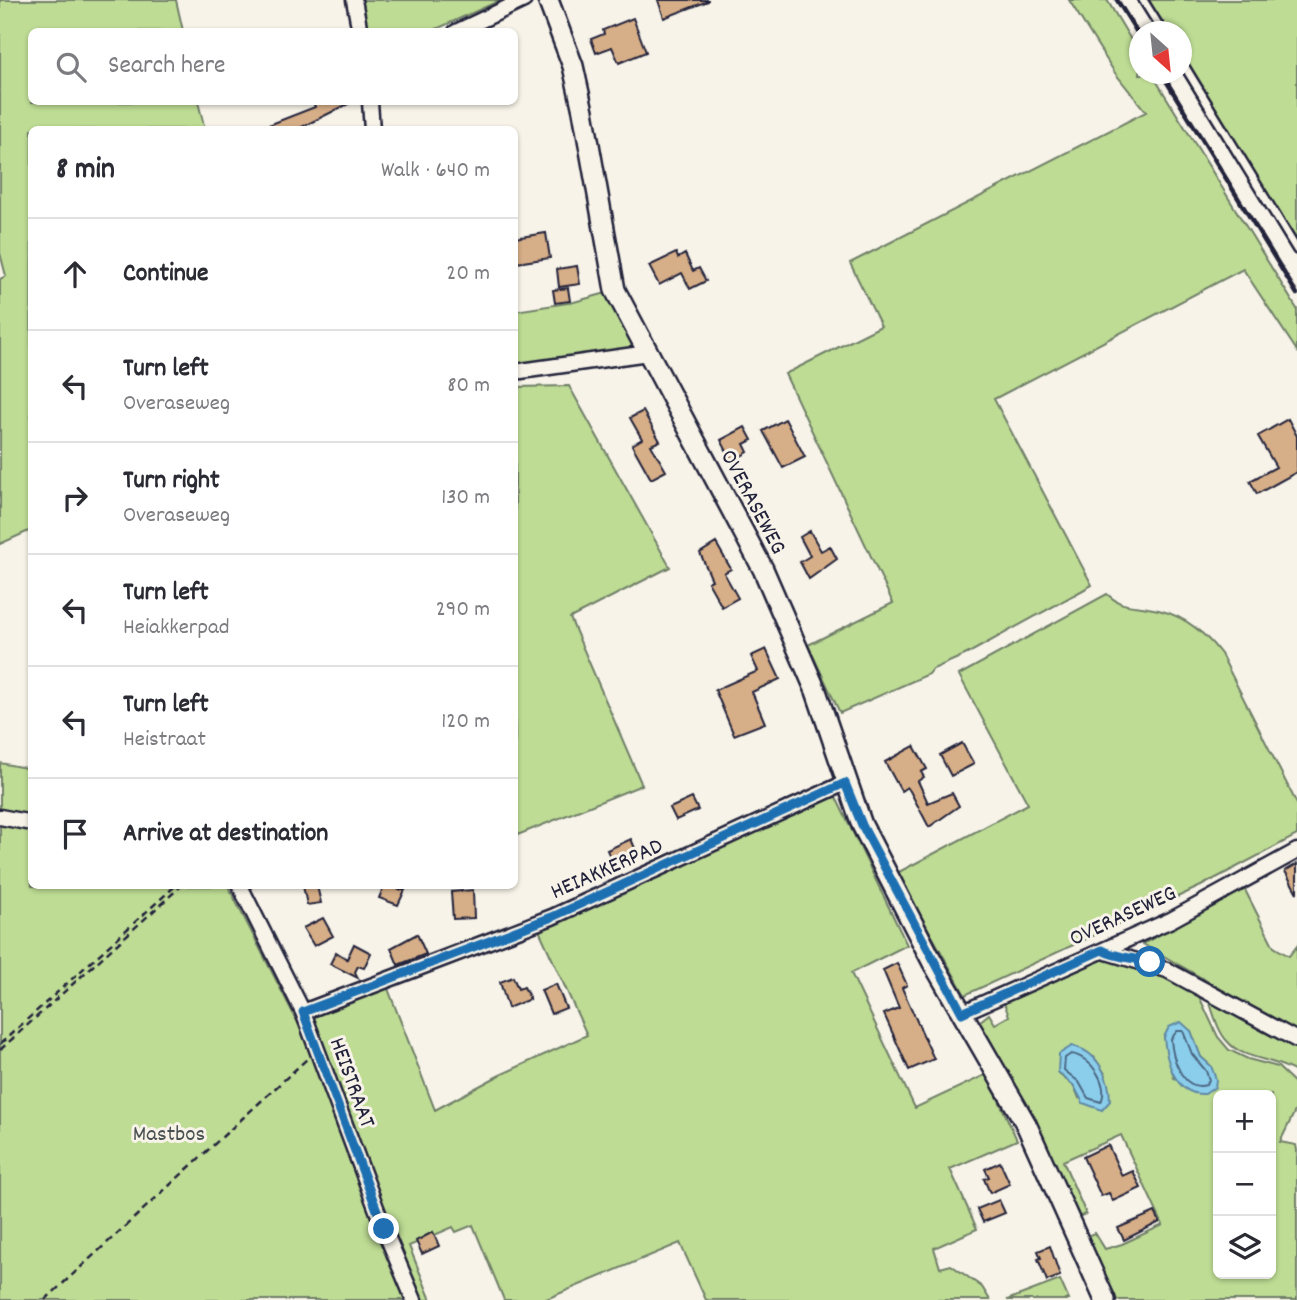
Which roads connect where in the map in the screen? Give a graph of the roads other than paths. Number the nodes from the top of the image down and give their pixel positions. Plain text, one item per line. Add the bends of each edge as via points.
1 (354, 0) edge
2 (524, 0) edge
3 (548, 0) edge
4 (1143, 0) edge
5 (1156, 21) edge
6 (359, 28) edge
7 (464, 28) edge
8 (1192, 80) edge
9 (370, 105) edge
10 (372, 126) edge
11 (1297, 250) edge
12 (648, 353) junction
13 (518, 371) edge
14 (845, 783) junction
15 (0, 817) edge
16 (28, 822) edge
17 (1297, 851) edge
18 (242, 889) edge
19 (1102, 950) junction
20 (303, 1012) junction
21 (962, 1013) junction
22 (1297, 1040) edge
23 (414, 1300) edge
24 (1105, 1300) edge

1 - 6 street
2 - 7 street
3 - 12 street, OVERASEWEG via 573,66 615,290
4 - 5 lane
8 - 11 lane
9 - 10 street
12 - 13 street
12 - 14 street, OVERASEWEG via 785,614 820,702
14 - 20 street, HEIAKKERPAD via 552,917
14 - 21 street, OVERASEWEG via 862,825
15 - 16 street
17 - 19 street, OVERASEWEG via 1212,899
18 - 20 street, HEISTRAAT
19 - 21 street, OVERASEWEG
19 - 22 street via 1167,970
20 - 23 street, HEISTRAAT
21 - 24 street, OVERASEWEG via 1026,1124

